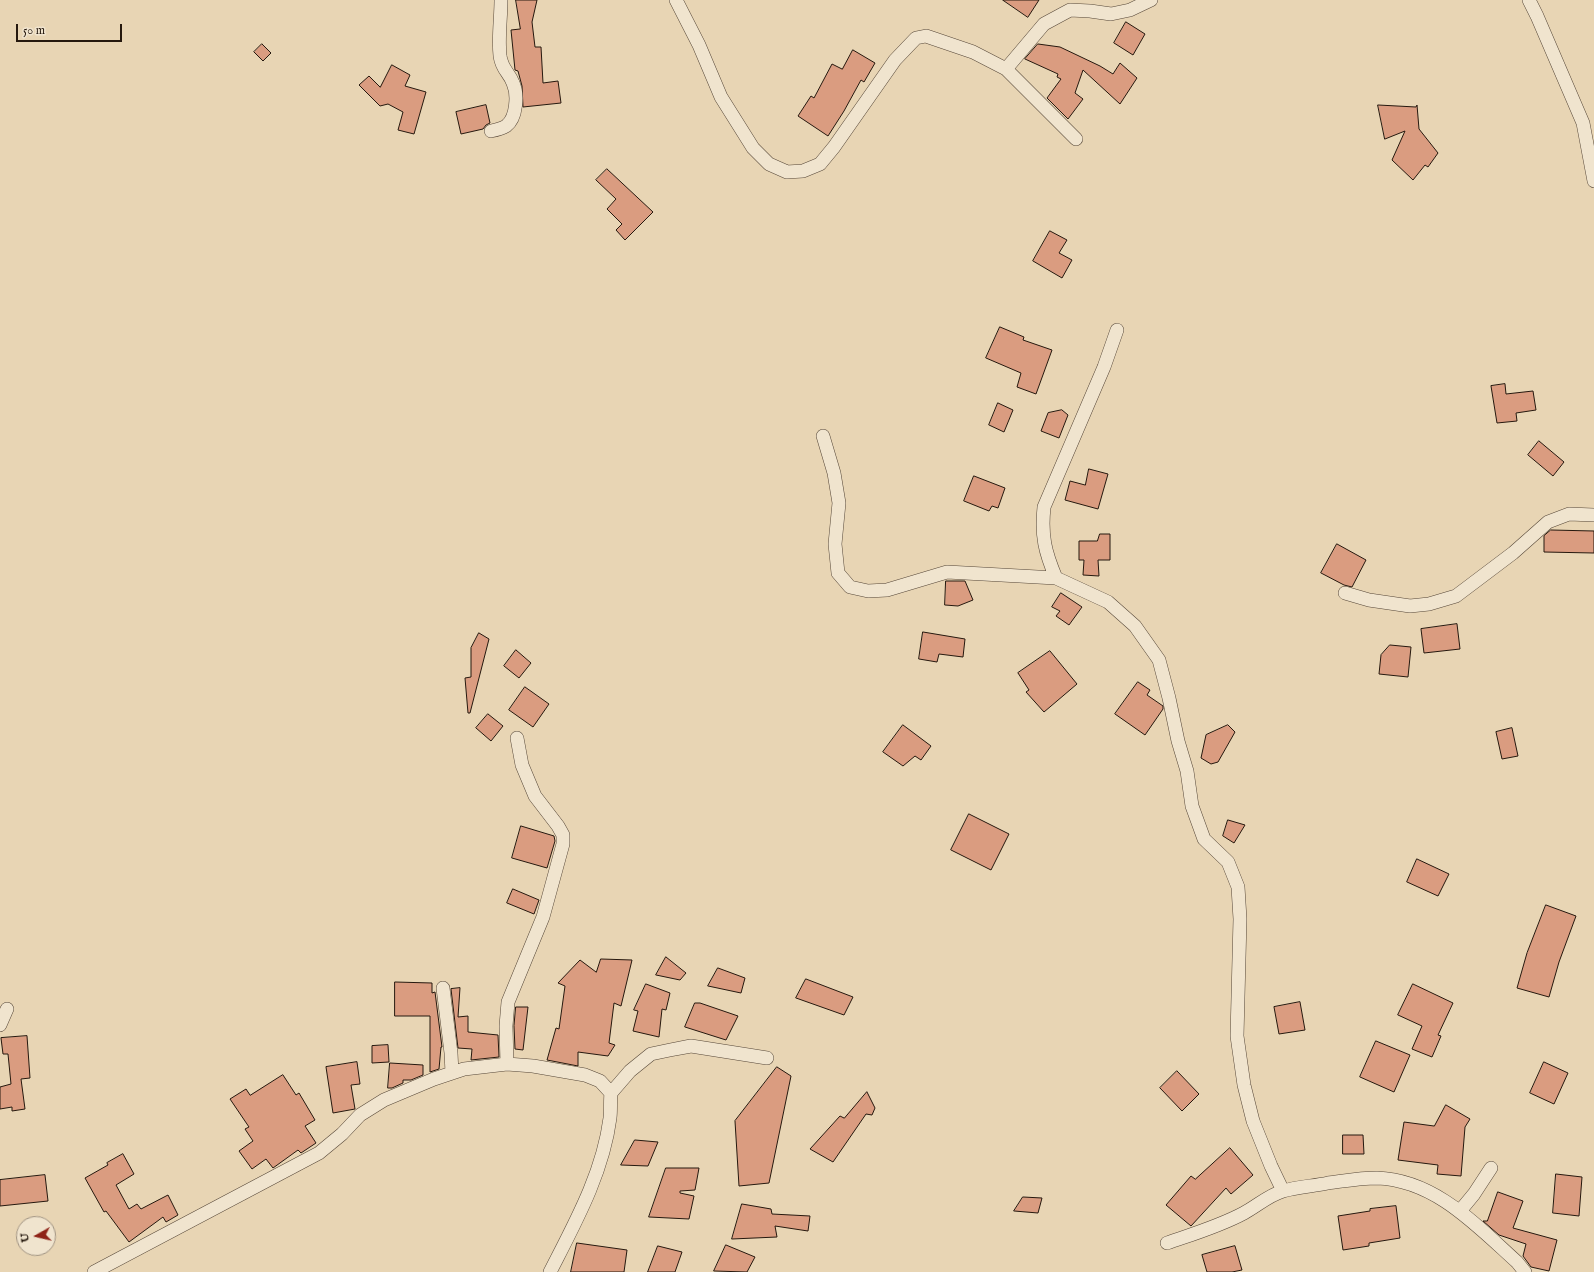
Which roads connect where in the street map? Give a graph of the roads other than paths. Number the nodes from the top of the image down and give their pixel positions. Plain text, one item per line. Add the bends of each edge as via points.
1 (501, 0) edge
2 (676, 0) edge
3 (1151, 0) edge
4 (1529, 0) edge
5 (1006, 69) junction
6 (491, 131) dead end
7 (1076, 139) dead end
8 (1594, 181) edge
9 (1117, 330) dead end
10 (823, 436) dead end
11 (1594, 515) edge
12 (1056, 578) junction
13 (1345, 593) dead end
14 (517, 738) dead end
15 (443, 988) dead end
16 (7, 1009) dead end
17 (0, 1025) edge
18 (767, 1058) dead end
19 (507, 1064) junction
20 (452, 1073) junction
21 (611, 1093) junction
22 (1491, 1168) dead end
23 (1283, 1191) junction
24 (1460, 1211) junction
25 (1168, 1243) dead end
26 (94, 1272) edge
27 (550, 1272) edge
28 (1525, 1272) edge

1 - 6 street via 500,55 504,71 515,87 515,102 511,120 505,126
2 - 5 street via 700,45 721,97 753,148 769,164 787,172 803,171 820,164 895,60 916,38 926,36 973,52
3 - 5 street via 1130,10 1111,14 1070,10 1044,24
4 - 8 street via 1583,123
5 - 7 street
9 - 12 street via 1104,368 1044,507 1042,527 1047,557
10 - 12 street via 834,473 839,503 835,544 838,573 850,587 868,591 887,590 947,572
11 - 13 street via 1569,514 1548,522 1456,596 1429,604 1410,606 1369,600
12 - 23 street via 1108,602 1136,626 1159,660 1187,771 1192,806 1204,839 1228,862 1238,887 1240,920 1237,1036 1244,1085 1253,1121
14 - 19 street via 522,765 535,796 563,835 563,844 543,917 508,1002
15 - 20 street
16 - 17 street
18 - 21 street via 691,1046 651,1054 630,1071
19 - 20 street via 464,1069
19 - 21 street via 585,1075 600,1081
20 - 26 street via 384,1100 360,1115 319,1153
21 - 27 street via 610,1118 598,1170
22 - 24 street
23 - 24 street via 1377,1178 1423,1188
23 - 25 street via 1237,1216
24 - 28 street

